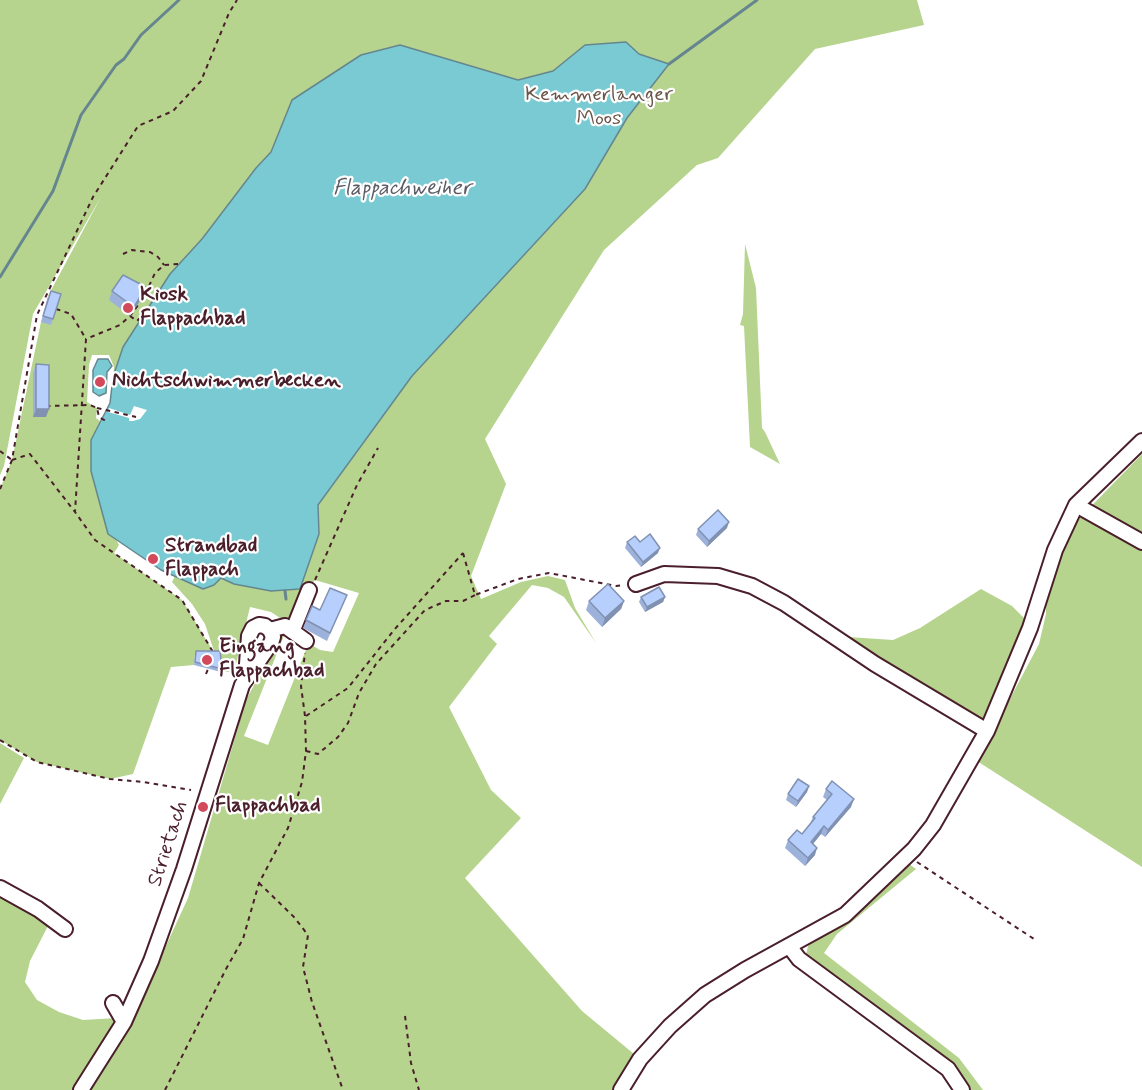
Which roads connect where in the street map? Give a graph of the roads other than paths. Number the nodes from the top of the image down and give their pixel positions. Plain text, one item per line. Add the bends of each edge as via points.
1 (1142, 441) edge
2 (1077, 505) junction
3 (1142, 542) edge
4 (636, 584) road end
5 (309, 590) road end
6 (270, 630) junction
7 (293, 630) junction
8 (306, 640) road end
9 (246, 678) junction
10 (987, 731) junction
11 (0, 888) edge
12 (65, 929) dead end
13 (789, 946) junction
14 (113, 1004) dead end
15 (124, 1022) junction
16 (81, 1090) edge
17 (621, 1090) edge
18 (962, 1090) edge

1 - 2 street
2 - 3 street
2 - 10 street via 1055,550 1030,628
4 - 10 street via 664,574 718,576 752,586
5 - 7 street
6 - 7 street via 285,626
6 - 9 street, Strietach via 271,643
6 - 9 street, Strietach via 259,625 253,628
7 - 8 street
9 - 15 street, Strietach via 184,869
10 - 13 street via 933,825 907,856 845,915
11 - 12 street
13 - 17 street via 705,995 670,1026
13 - 18 street via 799,959 948,1069
14 - 15 street
15 - 16 street, Strietach

